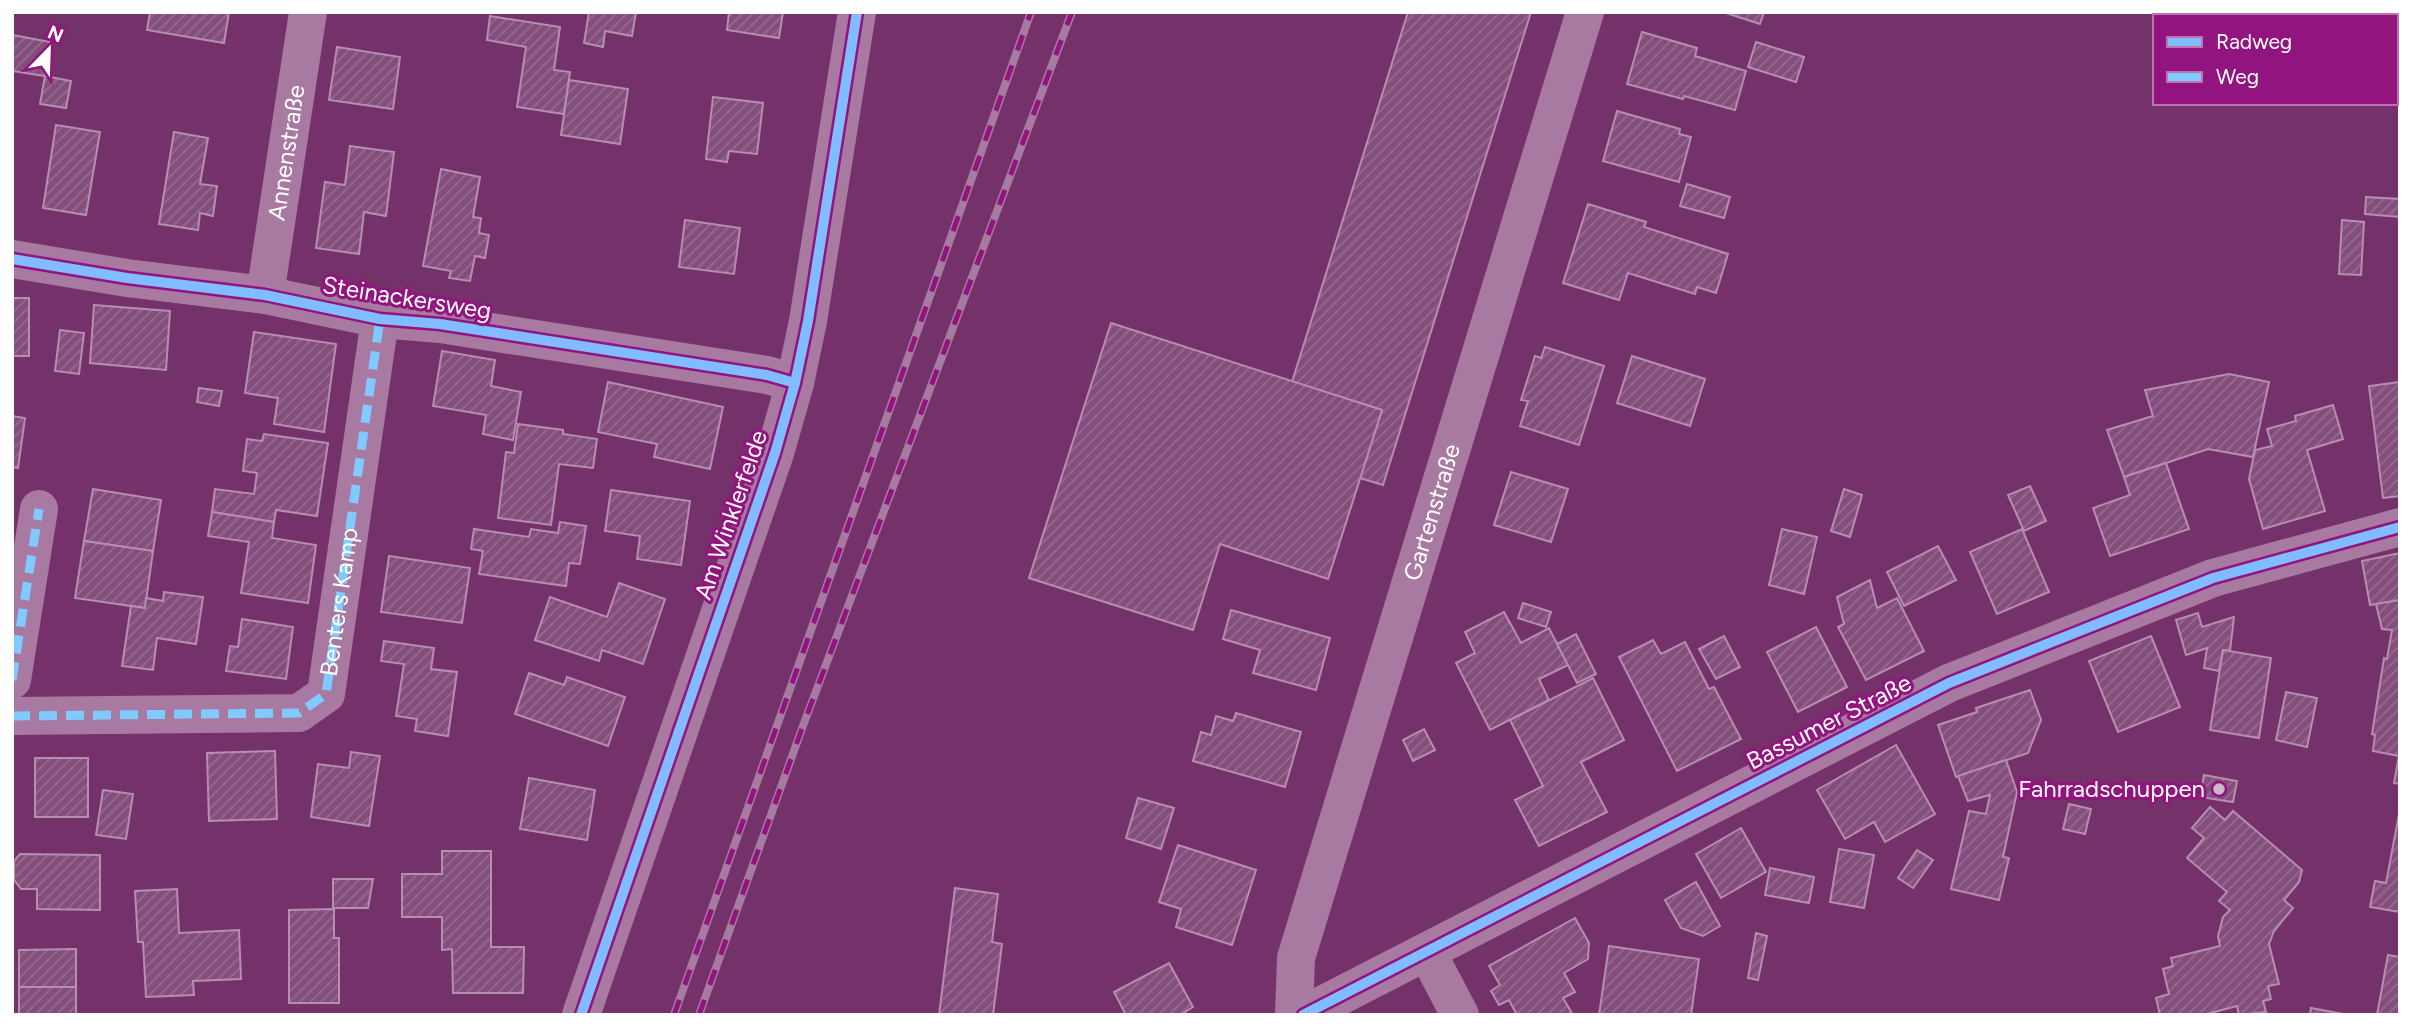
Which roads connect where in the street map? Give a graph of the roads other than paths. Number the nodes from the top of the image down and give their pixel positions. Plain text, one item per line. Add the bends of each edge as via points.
1 (308, 12) edge
2 (857, 12) edge
3 (1585, 12) edge
4 (12, 259) edge
5 (265, 295) junction
6 (380, 319) junction
7 (795, 383) junction
8 (39, 509) dead end
9 (2400, 527) edge
10 (12, 680) edge
11 (12, 716) edge
12 (1427, 952) junction
13 (581, 1015) edge
14 (1294, 1015) edge
15 (1303, 1015) edge
16 (1460, 1015) edge

1 - 5 street, Annenstraße
2 - 7 street, Am Winklerfelde
3 - 14 street, Gartenstraße via 1296,958
4 - 5 street, Steinackersweg
5 - 6 street, Steinackersweg
6 - 7 street, Steinackersweg via 481,331
6 - 11 street, Benters Kamp via 326,694 299,713
7 - 13 street, Am Winklerfelde via 775,453
8 - 10 street
9 - 12 street, Bassumer Straße via 2213,578 1949,684
12 - 15 street, Bassumer Straße
12 - 16 street

